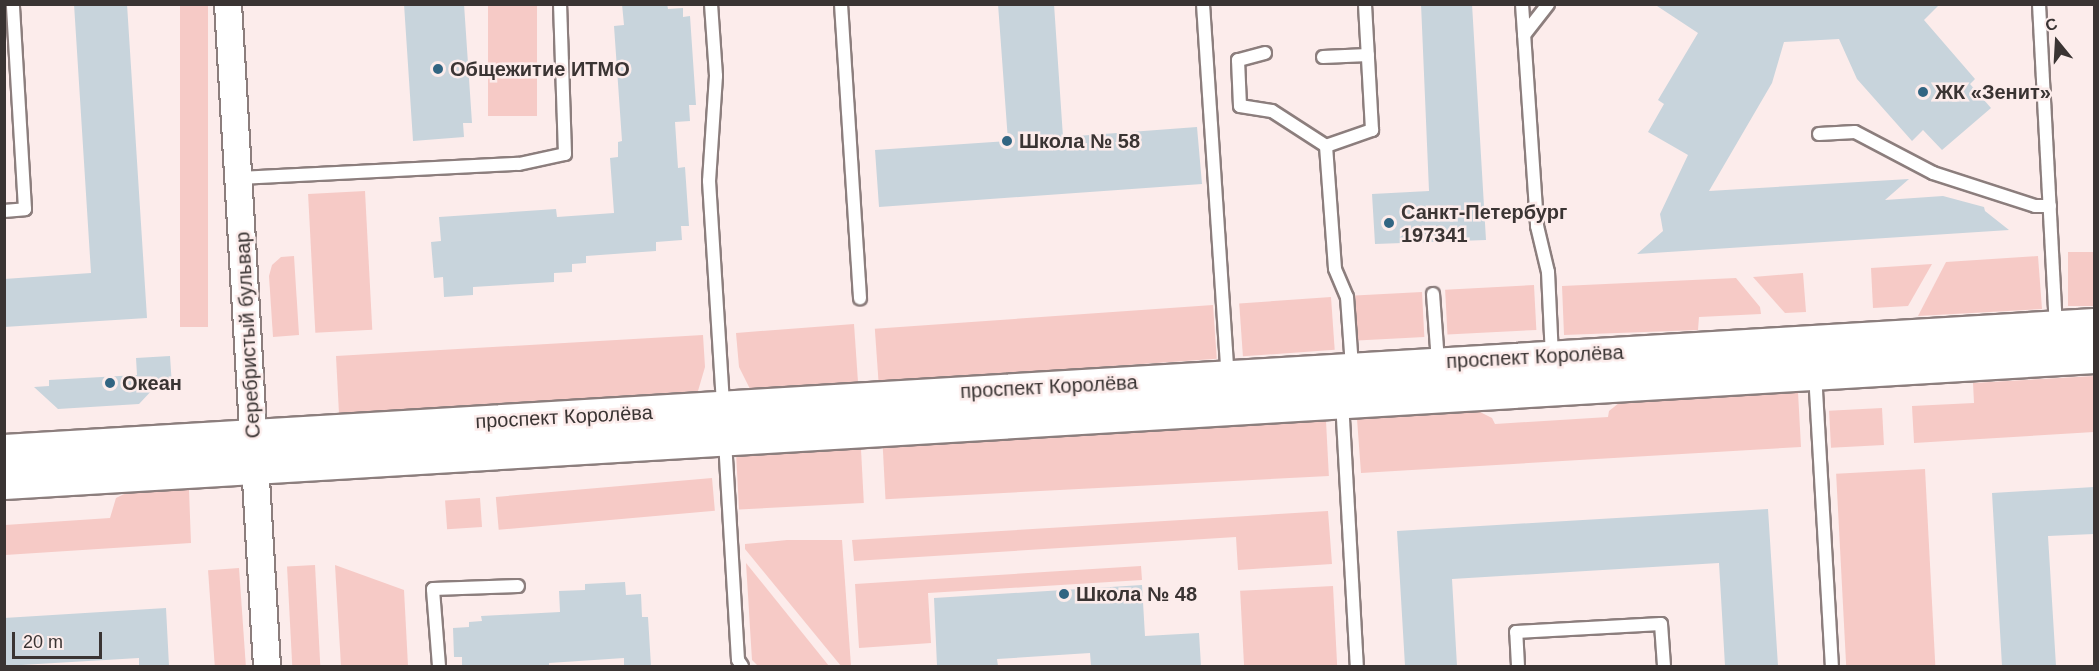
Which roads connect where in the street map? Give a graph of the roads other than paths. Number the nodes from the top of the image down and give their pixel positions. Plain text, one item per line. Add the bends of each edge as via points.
1 (14, 4) edge
2 (228, 4) edge
3 (560, 4) edge
4 (711, 4) edge
5 (841, 4) edge
6 (1203, 4) edge
7 (1365, 4) edge
8 (1522, 4) edge
9 (1548, 4) edge
10 (2039, 4) edge
11 (1524, 35) junction
12 (1265, 53) dead end
13 (1368, 56) junction
14 (1323, 57) dead end
15 (1819, 134) dead end
16 (1326, 146) junction
17 (239, 178) junction
18 (2050, 206) junction
19 (4, 211) edge
20 (1433, 294) dead end
21 (860, 298) dead end
22 (2094, 325) edge
23 (2057, 343) junction
24 (2094, 356) edge
25 (1438, 362) junction
26 (1553, 372) junction
27 (1815, 372) junction
28 (1347, 384) junction
29 (1229, 392) junction
30 (724, 423) junction
31 (4, 451) edge
32 (255, 452) junction
33 (4, 482) edge
34 (518, 586) dead end
35 (267, 666) edge
36 (439, 666) edge
37 (742, 666) edge
38 (1357, 666) edge
39 (1518, 666) edge
40 (1664, 666) edge
41 (1832, 666) edge

1 - 19 lane via 25,209
2 - 17 street, Серебристый бульвар
3 - 17 lane via 565,154 519,164
4 - 30 lane via 716,76 709,181
5 - 21 lane
6 - 29 lane
7 - 13 lane
8 - 11 lane
9 - 11 lane
10 - 18 lane
11 - 26 lane via 1537,226 1548,272
12 - 16 lane via 1238,60 1240,106 1272,111
13 - 14 lane
13 - 16 lane via 1372,130
15 - 18 lane via 1855,132 1933,173 2035,206
16 - 28 lane via 1335,269 1347,297
17 - 32 street, Серебристый бульвар
18 - 23 lane
20 - 25 lane
22 - 23 street, проспект Королёва
23 - 24 street, проспект Королёва
23 - 26 street, проспект Королёва
23 - 27 street, проспект Королёва
25 - 26 street, проспект Королёва
25 - 28 street, проспект Королёва
26 - 27 street, проспект Королёва
26 - 28 street, проспект Королёва
27 - 41 lane
28 - 29 street, проспект Королёва
28 - 38 lane
29 - 30 street, проспект Королёва
30 - 32 street, проспект Королёва
30 - 37 lane via 738,660
31 - 32 street, проспект Королёва
32 - 33 street, проспект Королёва
32 - 35 street, Серебристый бульвар
34 - 36 lane via 433,589
39 - 40 lane via 1516,632 1661,624

